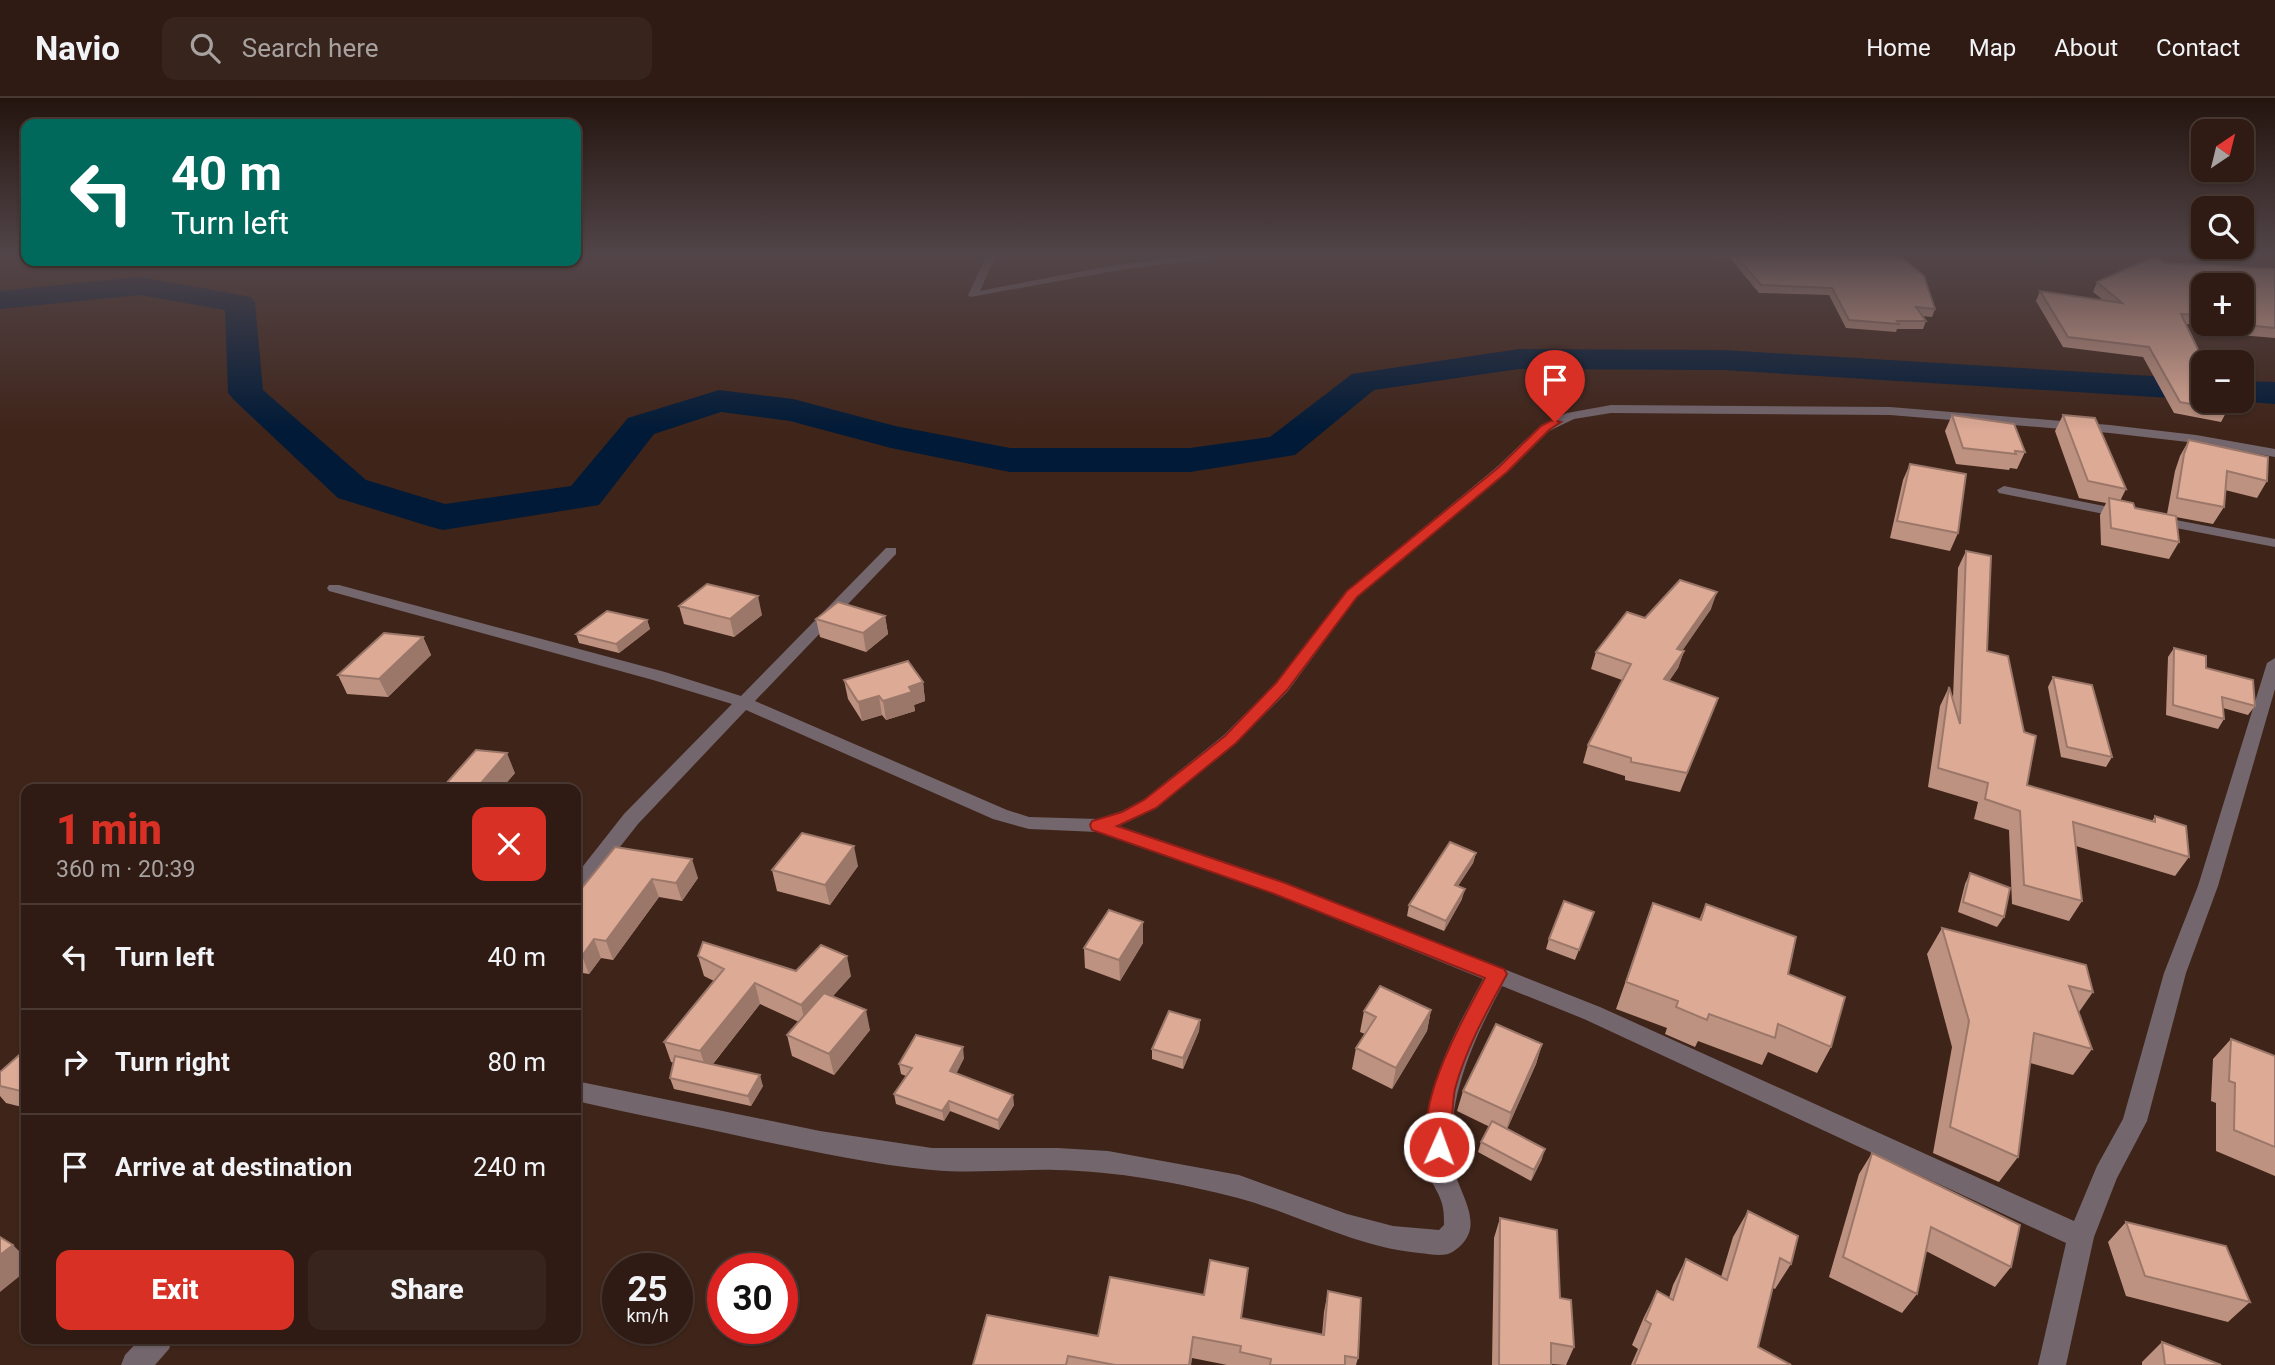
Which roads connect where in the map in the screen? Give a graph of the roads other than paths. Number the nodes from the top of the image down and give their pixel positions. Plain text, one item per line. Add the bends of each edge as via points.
1 (2275, 453) edge
2 (2004, 491) dead end
3 (2275, 543) edge
4 (891, 551) dead end
5 (334, 588) dead end
6 (2275, 663) edge
7 (742, 702) junction
8 (1099, 825) junction
9 (581, 883) edge
10 (1497, 974) junction
11 (581, 1092) edge
12 (2081, 1237) junction
13 (154, 1344) edge
14 (135, 1365) edge
15 (2052, 1365) edge

1 - 8 street via 2110,429 1890,411 1611,409 1570,416 1545,428 1503,469 1352,594 1282,687 1230,739 1150,804
2 - 3 street
4 - 7 street
5 - 7 street
6 - 12 street via 2208,886 2175,973 2135,1121 2106,1174
7 - 8 street via 1000,815 1029,823
7 - 9 street via 631,819
8 - 10 street via 1279,888
10 - 11 street via 1461,1041 1444,1090 1440,1170 1454,1201 1458,1230 1444,1243 1393,1238 1239,1187 1164,1172 1096,1161 932,1159 820,1142
10 - 12 street
12 - 15 street
13 - 14 street

